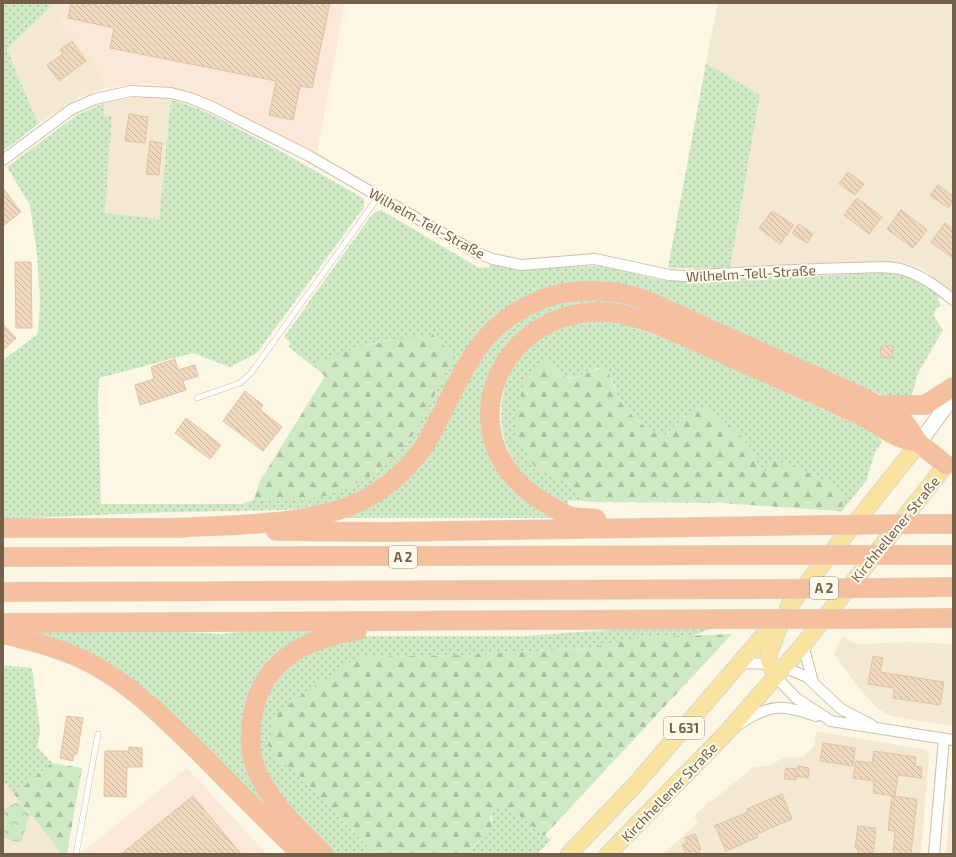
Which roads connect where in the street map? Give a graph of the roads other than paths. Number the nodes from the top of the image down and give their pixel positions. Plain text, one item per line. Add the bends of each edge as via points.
1 (3, 160) edge
2 (379, 196) junction
3 (953, 300) edge
4 (953, 387) edge
5 (953, 397) edge
6 (197, 398) dead end
7 (877, 405) junction
8 (918, 443) junction
9 (950, 461) edge
10 (953, 524) edge
11 (695, 527) junction
12 (3, 528) edge
13 (172, 528) junction
14 (953, 555) edge
15 (3, 557) edge
16 (953, 587) edge
17 (3, 592) edge
18 (788, 607) dead end
19 (953, 618) edge
20 (444, 622) junction
21 (3, 623) edge
22 (3, 634) edge
23 (803, 645) junction
24 (740, 663) junction
25 (776, 669) junction
26 (813, 682) junction
27 (831, 721) junction
28 (878, 728) junction
29 (729, 730) junction
30 (98, 734) dead end
31 (948, 740) edge
32 (76, 854) edge
33 (301, 854) edge
34 (324, 854) edge
35 (570, 854) edge
36 (608, 854) edge
37 (934, 854) edge

1 - 2 street, Wilhelm-Tell-Straße via 72,109 113,93 153,91 190,98 212,107 309,156
2 - 3 street, Wilhelm-Tell-Straße via 477,253 509,264 533,265 595,259 685,276 891,268 903,270 930,282
2 - 6 lane via 251,373 240,383
4 - 7 highway via 925,405
5 - 8 main road
7 - 8 highway via 905,422
7 - 13 highway via 643,299 613,291 559,293 533,302 511,315 480,342 424,447 395,479 358,504 286,522
8 - 9 highway
8 - 11 highway via 902,440 863,417 701,344 628,316 585,312 564,317 530,334 507,359 497,376 492,394 492,438 500,459 513,477 531,494 572,517
8 - 18 main road
9 - 23 main road, Kirchhellener Straße / L 631
10 - 11 highway, bridge
11 - 13 highway via 386,532
12 - 13 highway
14 - 15 highway, A 2, bridge
16 - 17 highway, A 2, bridge
19 - 20 highway, bridge
20 - 21 highway
20 - 34 highway via 423,630 357,631 327,636 283,659 264,681 255,703 250,734 250,750 255,766 264,785 284,813
22 - 33 highway via 72,654 125,685 177,731
23 - 25 main road, Kirchhellener Straße / L 631
23 - 26 street
24 - 25 street
24 - 25 main road, Kirchhellener Straße / L 631 via 778,623 770,649
24 - 35 main road, Kirchhellener Straße / L 631 via 634,786
25 - 26 street via 807,677
25 - 27 street via 796,698
25 - 29 main road, Kirchhellener Straße / L 631
26 - 28 street via 841,709
27 - 28 street
27 - 29 street, Kirchhellener Straße via 792,708 774,708 764,709
28 - 31 street
29 - 36 main road, Kirchhellener Straße / L 631
30 - 32 lane
31 - 37 street

